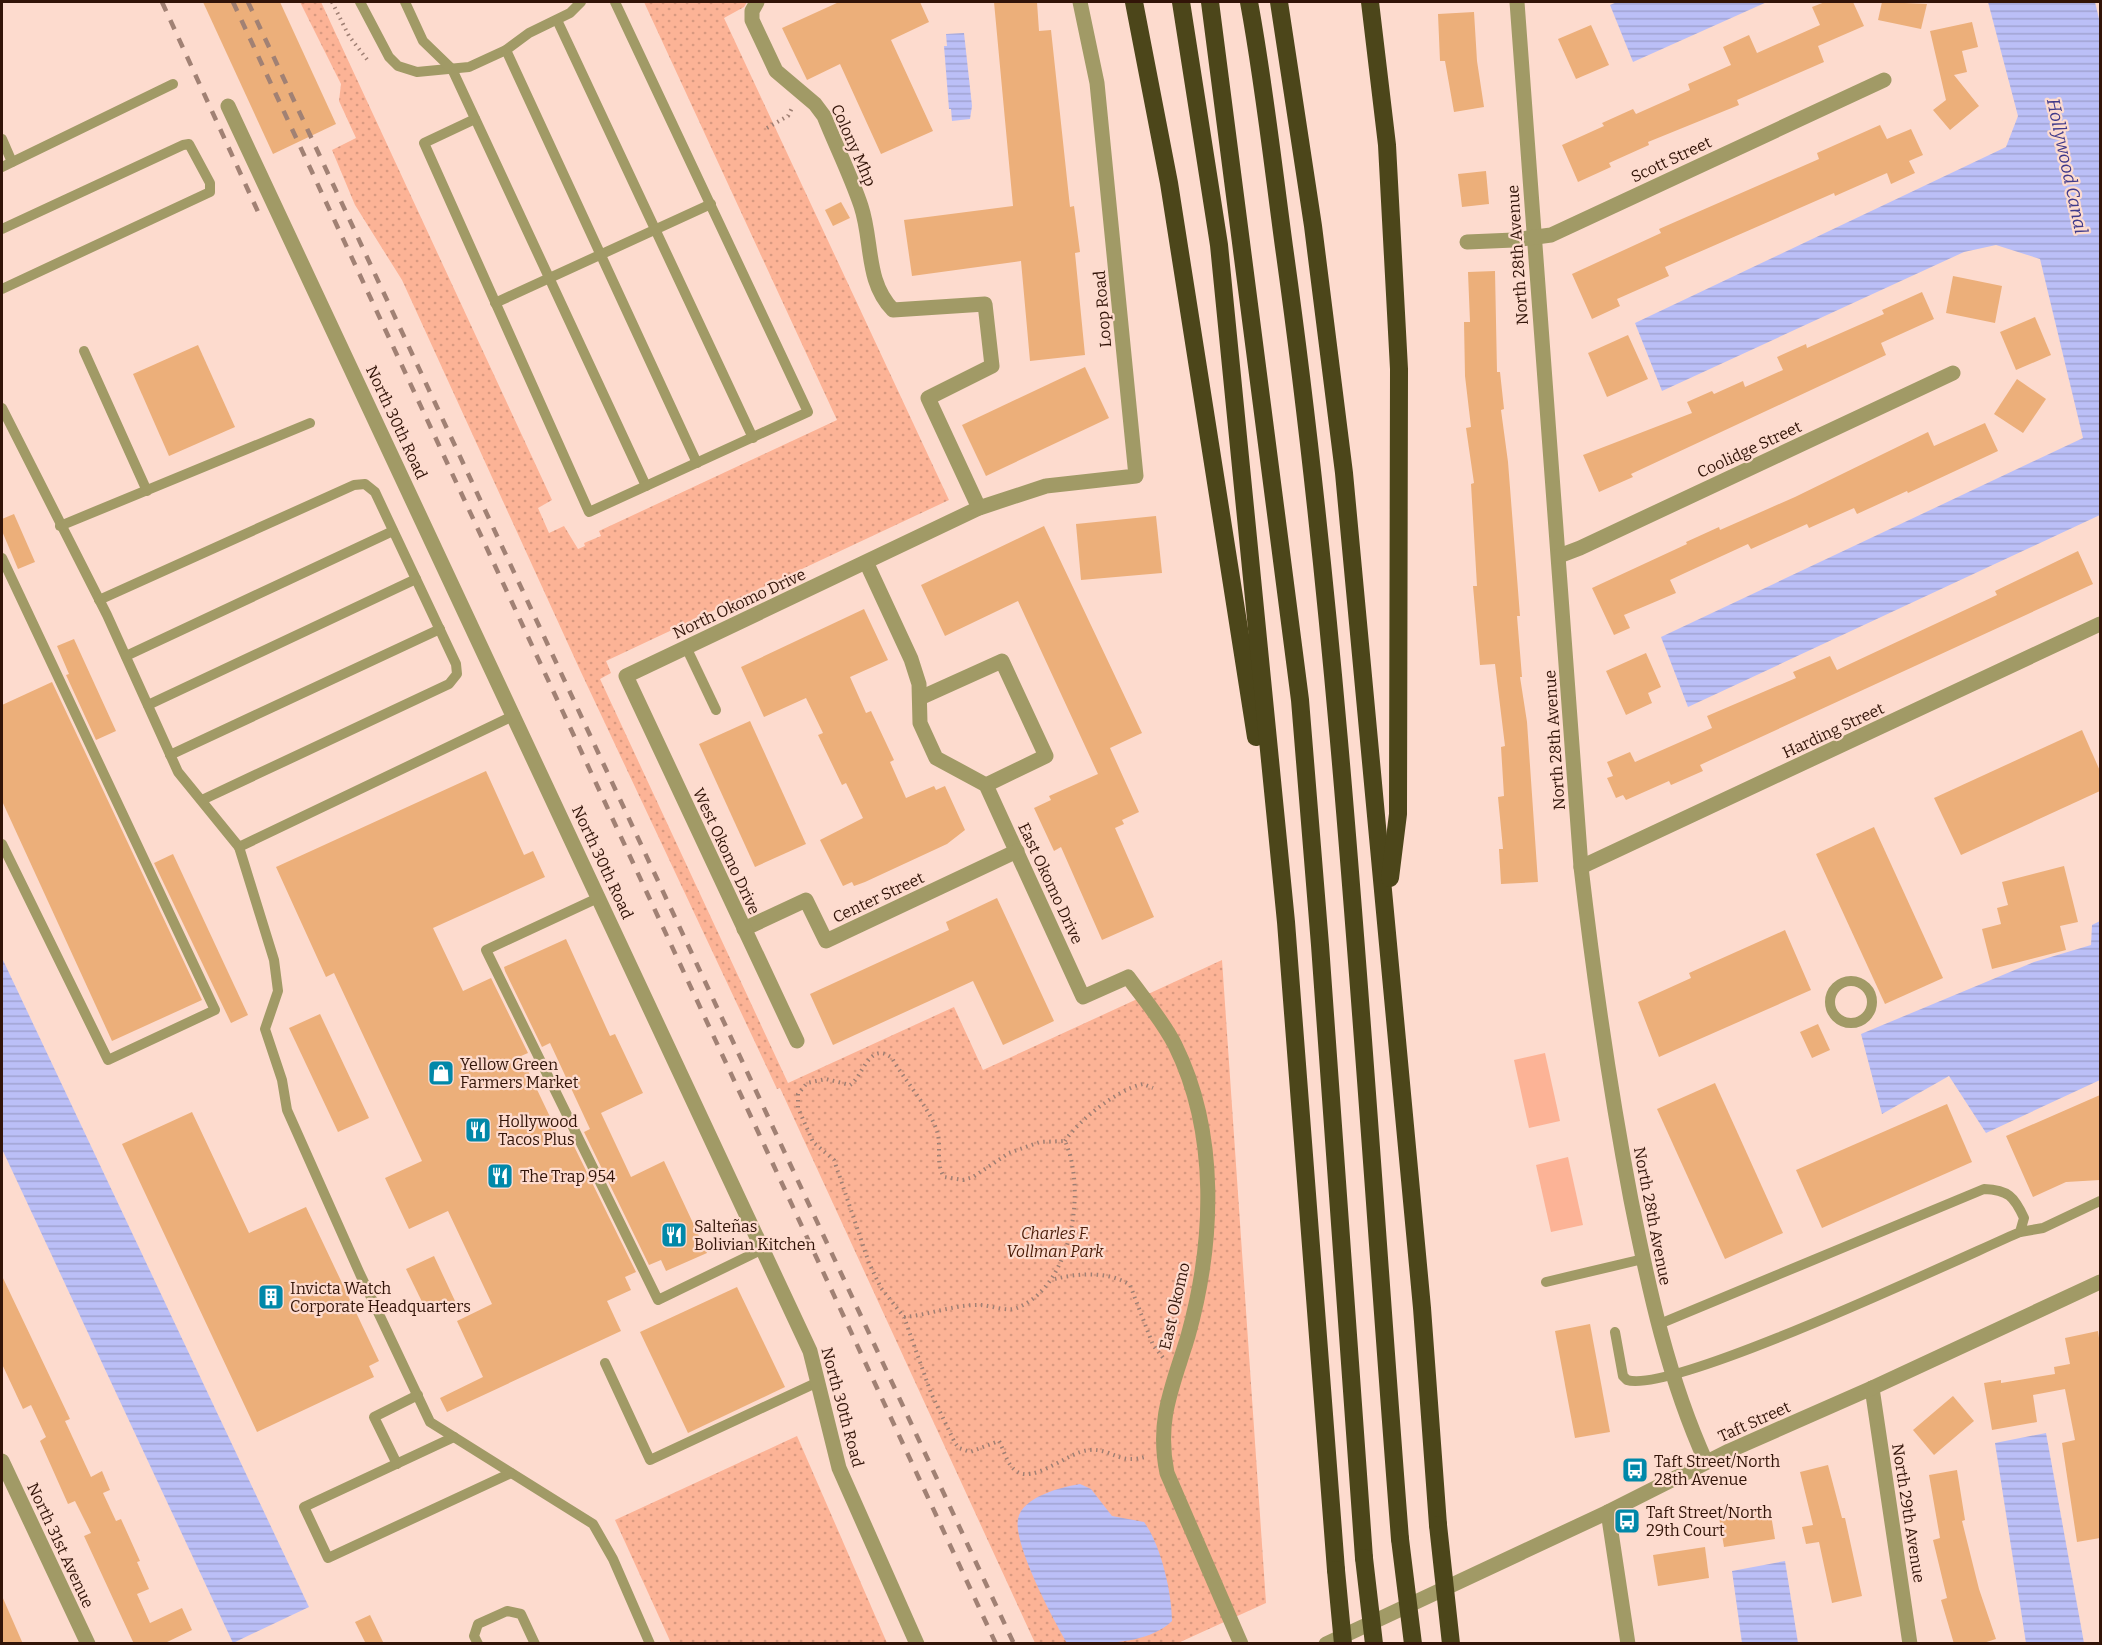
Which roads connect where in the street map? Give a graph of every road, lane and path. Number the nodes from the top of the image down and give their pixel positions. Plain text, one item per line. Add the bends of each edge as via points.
1 (332, 2) edge
2 (360, 2) edge
3 (405, 2) edge
4 (581, 2) edge
5 (615, 2) edge
6 (1080, 2) edge
7 (1134, 2) edge
8 (1181, 2) edge
9 (1210, 2) edge
10 (1249, 2) edge
11 (1279, 2) edge
12 (1370, 2) edge
13 (1517, 2) edge
14 (754, 6) edge
15 (557, 20) junction
16 (506, 50) junction
17 (369, 62) dead end
18 (452, 69) junction
19 (1884, 80) dead end
20 (173, 84) dead end
21 (794, 102) dead end
22 (228, 106) dead end
23 (476, 119) junction
24 (767, 128) dead end
25 (2, 139) edge
26 (12, 162) junction
27 (2, 167) edge
28 (711, 204) junction
29 (2, 229) edge
30 (655, 230) junction
31 (1533, 237) junction
32 (1467, 242) dead end
33 (600, 255) junction
34 (549, 278) junction
35 (2, 289) edge
36 (495, 303) junction
37 (84, 351) dead end
38 (1953, 373) dead end
39 (2, 408) edge
40 (310, 423) dead end
41 (753, 438) junction
42 (697, 463) junction
43 (1136, 476) joint
44 (646, 486) junction
45 (147, 491) junction
46 (979, 508) junction
47 (60, 526) junction
48 (393, 531) junction
49 (1558, 556) junction
50 (2, 558) edge
51 (867, 564) junction
52 (416, 579) junction
53 (99, 600) junction
54 (2100, 624) edge
55 (440, 629) junction
56 (686, 647) junction
57 (126, 656) junction
58 (626, 676) joint
59 (920, 698) junction
60 (148, 705) junction
61 (716, 710) dead end
62 (515, 715) junction
63 (170, 755) junction
64 (986, 785) junction
65 (202, 800) junction
66 (2, 844) edge
67 (239, 847) junction
68 (1017, 852) junction
69 (1581, 867) junction
70 (600, 897) junction
71 (1386, 912) junction
72 (1286, 922) junction
73 (744, 929) junction
74 (1128, 977) joint
75 (1830, 1009) joint
76 (796, 1041) dead end
77 (1153, 1088) dead end
78 (1065, 1141) junction
79 (2100, 1201) edge
80 (2020, 1232) junction
81 (763, 1249) junction
82 (1643, 1259) junction
83 (1054, 1279) junction
84 (2100, 1281) edge
85 (1546, 1282) dead end
86 (904, 1317) junction
87 (1657, 1324) junction
88 (1615, 1332) dead end
89 (605, 1363) dead end
90 (1167, 1363) dead end
91 (1672, 1376) junction
92 (819, 1382) junction
93 (1872, 1389) junction
94 (418, 1395) junction
95 (454, 1437) junction
96 (1155, 1454) dead end
97 (2, 1461) edge
98 (1706, 1462) junction
99 (397, 1464) junction
100 (511, 1473) junction
101 (1608, 1512) junction
102 (88, 1644) edge
103 (478, 1644) edge
104 (535, 1644) edge
105 (650, 1644) edge
106 (917, 1644) edge
107 (1241, 1644) edge
108 (1326, 1644) edge
109 (1343, 1644) edge
110 (1374, 1644) edge
111 (1413, 1644) edge
112 (1451, 1644) edge
113 (1628, 1644) edge
114 (1910, 1644) edge

1 - 17 path via 349,36
2 - 18 lane via 389,57 399,66 417,72
3 - 18 lane via 423,40
4 - 15 lane
5 - 28 lane
6 - 43 street, Loop Road via 1104,139
7 - 72 highway via 1171,195
8 - 72 highway via 1219,245
9 - 110 highway, bridge via 1300,700 1364,1558
10 - 111 highway, bridge via 1296,330 1321,545 1400,1539
11 - 71 highway via 1344,473
12 - 71 highway via 1387,145 1399,369 1398,814
13 - 31 street, North 28th Avenue
14 - 46 street, Colony Mhp via 752,20 776,71 824,116 861,205 868,254 884,300 893,310 985,304 992,366 928,398
15 - 16 lane
15 - 30 lane
16 - 18 lane via 469,67
16 - 33 lane
18 - 23 lane
19 - 31 street, Scott Street via 1551,235
20 - 26 lane
21 - 24 path via 788,116
22 - 62 street, North 30th Road
23 - 34 lane
23 - 36 lane via 424,143
25 - 26 lane
26 - 27 lane
28 - 30 lane
28 - 41 lane via 808,412
29 - 35 lane via 183,145 189,144 210,183 210,192
30 - 33 lane
30 - 41 lane
31 - 32 street, Scott Street
31 - 49 street, North 28th Avenue
33 - 34 lane
33 - 42 lane
34 - 36 lane
34 - 44 lane
36 - 44 lane via 589,512
37 - 45 lane
38 - 49 street, Coolidge Street
39 - 47 lane
40 - 45 lane
41 - 42 lane
42 - 44 lane
43 - 46 street, North Okomo Drive via 1046,486
45 - 47 lane
46 - 51 street, North Okomo Drive
47 - 53 lane
48 - 52 lane
48 - 53 lane via 375,492 365,484 354,485
48 - 57 lane
49 - 69 street, North 28th Avenue
50 - 66 lane via 215,1010 108,1060
51 - 56 street, North Okomo Drive
51 - 59 street via 911,659
52 - 55 lane
52 - 60 lane
53 - 57 lane
54 - 69 street, Harding Street
55 - 63 lane
55 - 65 lane via 458,674 448,684
56 - 58 street, North Okomo Drive
56 - 61 lane
57 - 60 lane
58 - 73 street, West Okomo Drive
59 - 64 street via 920,723 936,758
59 - 64 street via 1002,661 1046,756
60 - 63 lane
62 - 67 lane
62 - 70 street, North 30th Road
63 - 65 lane via 178,772
64 - 68 street, East Okomo Drive
65 - 67 lane
67 - 94 lane via 274,960 278,991 265,1029 282,1080 286,1110
68 - 73 street, Center Street via 826,941 807,900
68 - 74 street, East Okomo Drive via 1083,997
69 - 82 street, North 28th Avenue via 1610,1091
70 - 81 street, North 30th Road
70 - 81 lane via 486,950 658,1300
71 - 112 highway, bridge
72 - 109 highway, bridge
73 - 76 street, West Okomo Drive
74 - 107 street, East Okomo via 1174,1044 1194,1096 1203,1143 1208,1210 1206,1244 1188,1334 1166,1402 1163,1451 1167,1473
75 - 75 lane via 1845,1023 1859,1022 1869,1013 1870,993 1860,983 1846,981 1830,994
77 - 78 path via 1143,1084 1119,1094 1073,1129
78 - 83 path via 1071,1154 1076,1192 1067,1244
78 - 86 path via 1040,1142 993,1162 973,1177 952,1180 940,1170 934,1125 888,1055 870,1057 850,1086 819,1078 801,1087 797,1101 806,1125 818,1148 834,1160 869,1263 881,1288
79 - 80 lane via 2043,1228
80 - 87 lane via 2024,1218 2013,1198 2002,1190 1984,1189
80 - 91 lane via 1751,1348
81 - 92 street, North 30th Road via 810,1351
82 - 85 lane
82 - 87 street, North 28th Avenue
83 - 86 path via 1028,1303 1014,1309 980,1305
83 - 90 path via 1087,1274 1130,1285 1153,1345
84 - 93 street, Taft Street
86 - 96 path via 931,1393 955,1443 964,1451 976,1451 999,1441 1012,1467 1027,1475 1088,1450 1128,1460
87 - 91 street, North 28th Avenue
88 - 91 lane via 1627,1380 1640,1382
89 - 92 lane via 650,1460
91 - 98 street, North 28th Avenue
92 - 106 street, North 30th Road via 839,1468
93 - 98 street, Taft Street
93 - 114 street, North 29th Avenue
94 - 95 lane via 430,1422
94 - 99 lane via 374,1417
95 - 99 lane
95 - 100 lane
97 - 102 street, North 31st Avenue
98 - 101 street, Taft Street
99 - 100 lane via 304,1507 328,1558
100 - 105 lane via 593,1524 613,1558
101 - 108 street, Taft Street
101 - 113 street
103 - 104 lane via 474,1636 478,1624 507,1611 521,1614

